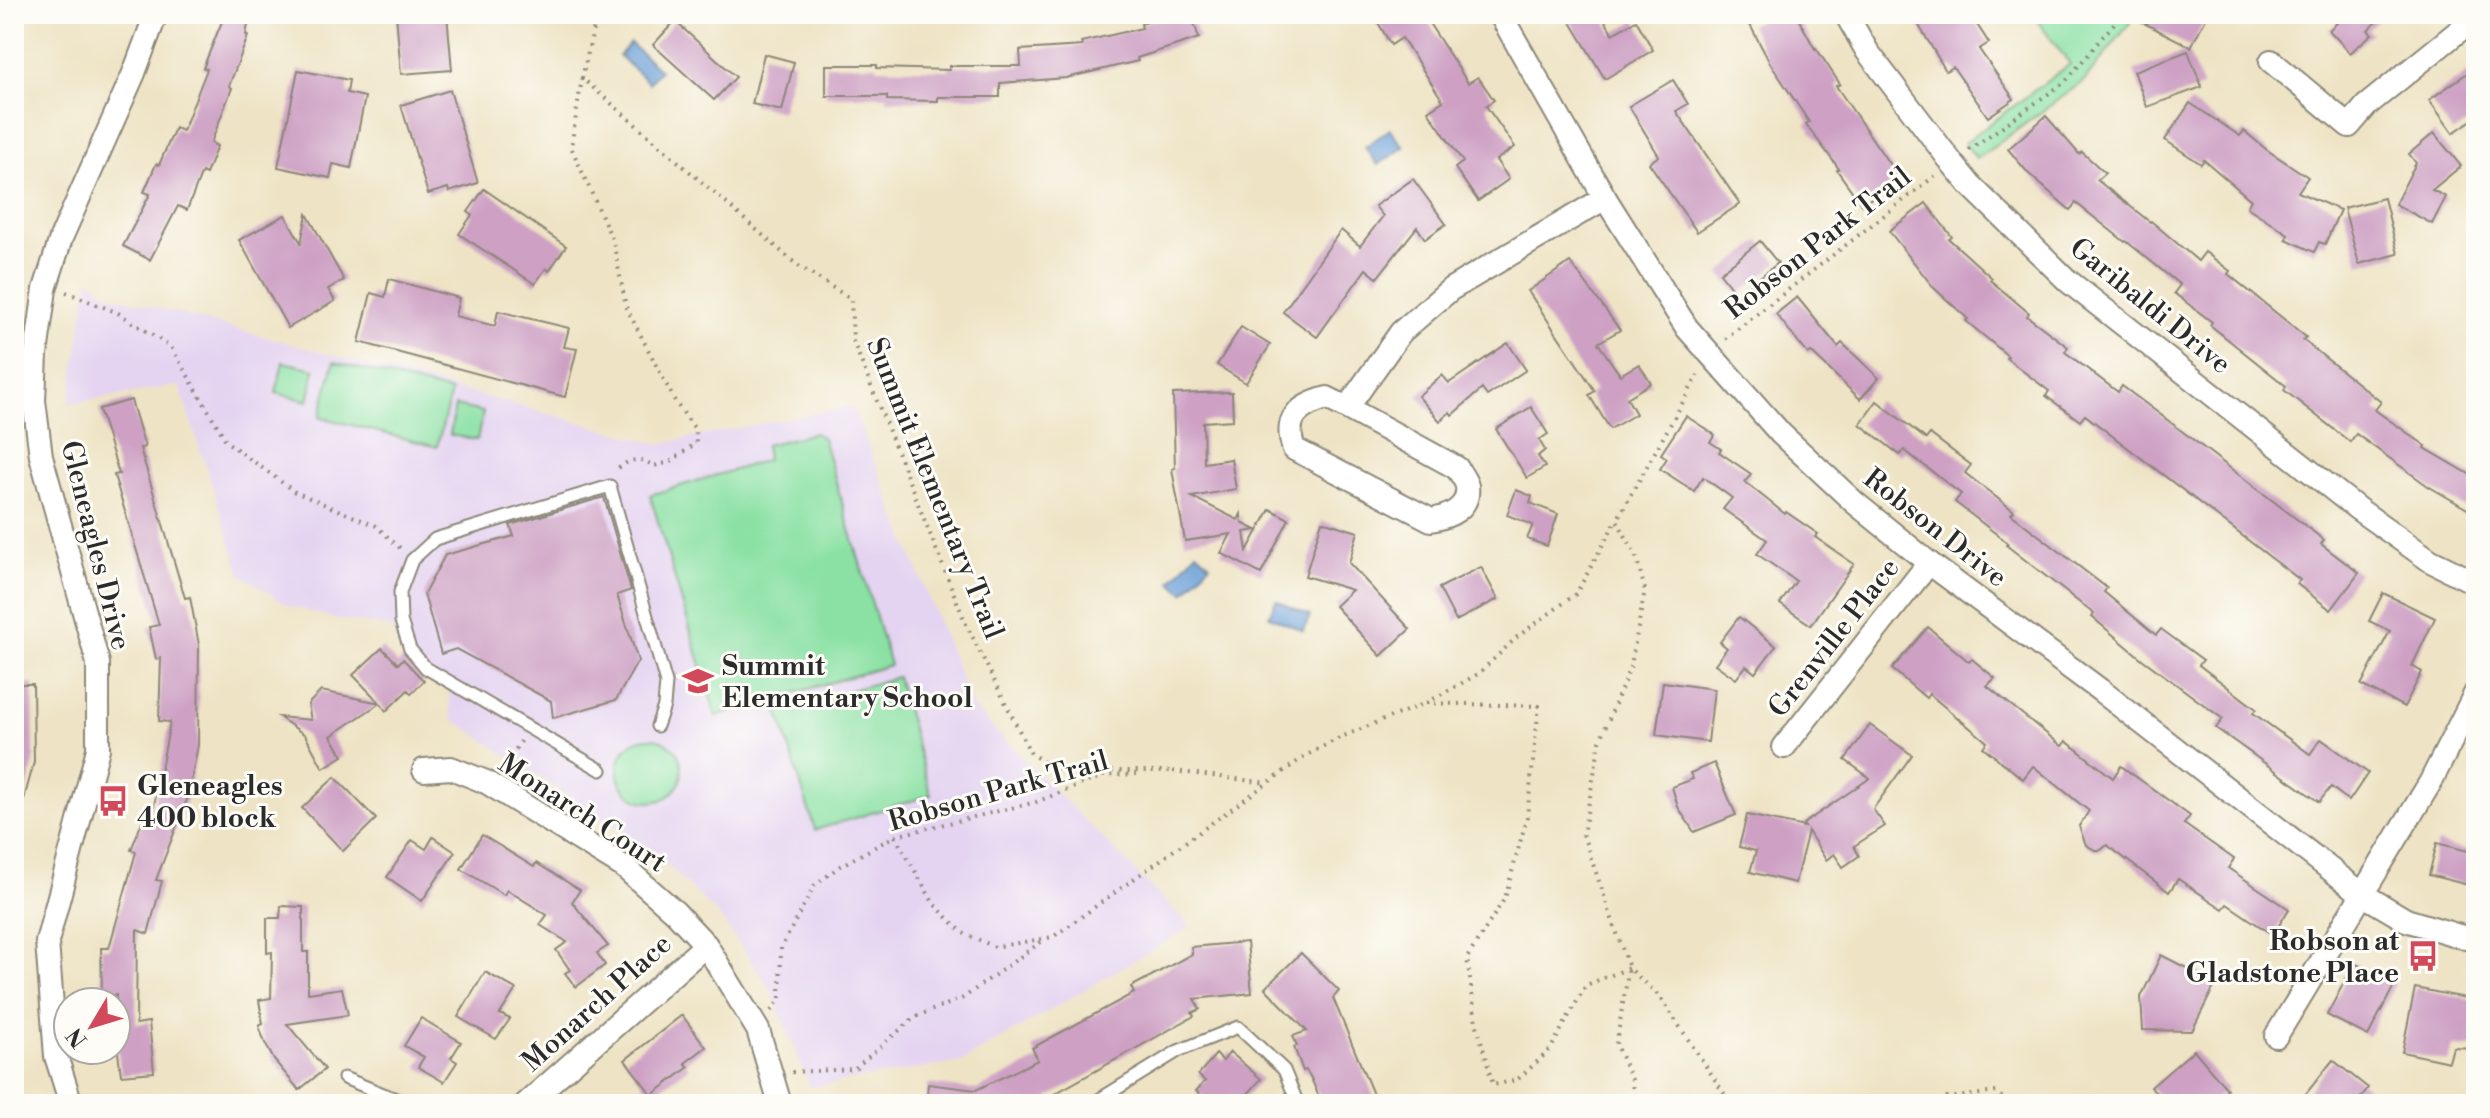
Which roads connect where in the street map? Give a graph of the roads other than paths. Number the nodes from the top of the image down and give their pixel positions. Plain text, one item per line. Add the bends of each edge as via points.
1 (156, 14) edge
2 (1500, 14) edge
3 (1846, 14) edge
4 (2476, 17) edge
5 (2271, 61) dead end
6 (1605, 198) junction
7 (1347, 408) junction
8 (1929, 563) junction
9 (2476, 583) edge
10 (2476, 692) edge
11 (657, 726) dead end
12 (1784, 747) dead end
13 (424, 770) dead end
14 (601, 770) dead end
15 (2362, 894) junction
16 (2476, 941) edge
17 (706, 945) junction
18 (2276, 1036) dead end
19 (344, 1078) dead end
20 (71, 1104) edge
21 (408, 1104) edge
22 (526, 1104) edge
23 (780, 1104) edge
24 (1092, 1104) edge
25 (1298, 1104) edge

1 - 20 street, Gleneagles Drive via 61,238 45,289 36,354 34,401 41,456 98,663 98,749 47,942 56,1056
2 - 6 street, Robson Drive
3 - 9 street, Garibaldi Drive via 1867,51 1970,185 2068,281 2358,509 2431,561
4 - 5 street via 2367,105 2349,126
6 - 7 street via 1451,289 1401,332
6 - 8 street, Robson Drive via 1687,328 1781,434
7 - 7 street via 1457,468 1467,485 1463,504 1450,517 1431,520 1294,449 1289,435 1292,418 1304,404 1327,398
8 - 12 street, Grenville Place
8 - 15 street, Robson Drive
10 - 15 street via 2430,783
11 - 14 lane via 666,683 610,486 435,539 412,560 400,592 401,621 410,649 426,668
13 - 17 street, Monarch Court via 451,768 486,782 624,867
15 - 16 street, Robson Drive via 2406,920
15 - 18 street
17 - 22 street, Monarch Place
17 - 23 street, Monarch Court via 758,1030
19 - 21 lane
24 - 25 lane via 1178,1051 1238,1027 1284,1070

